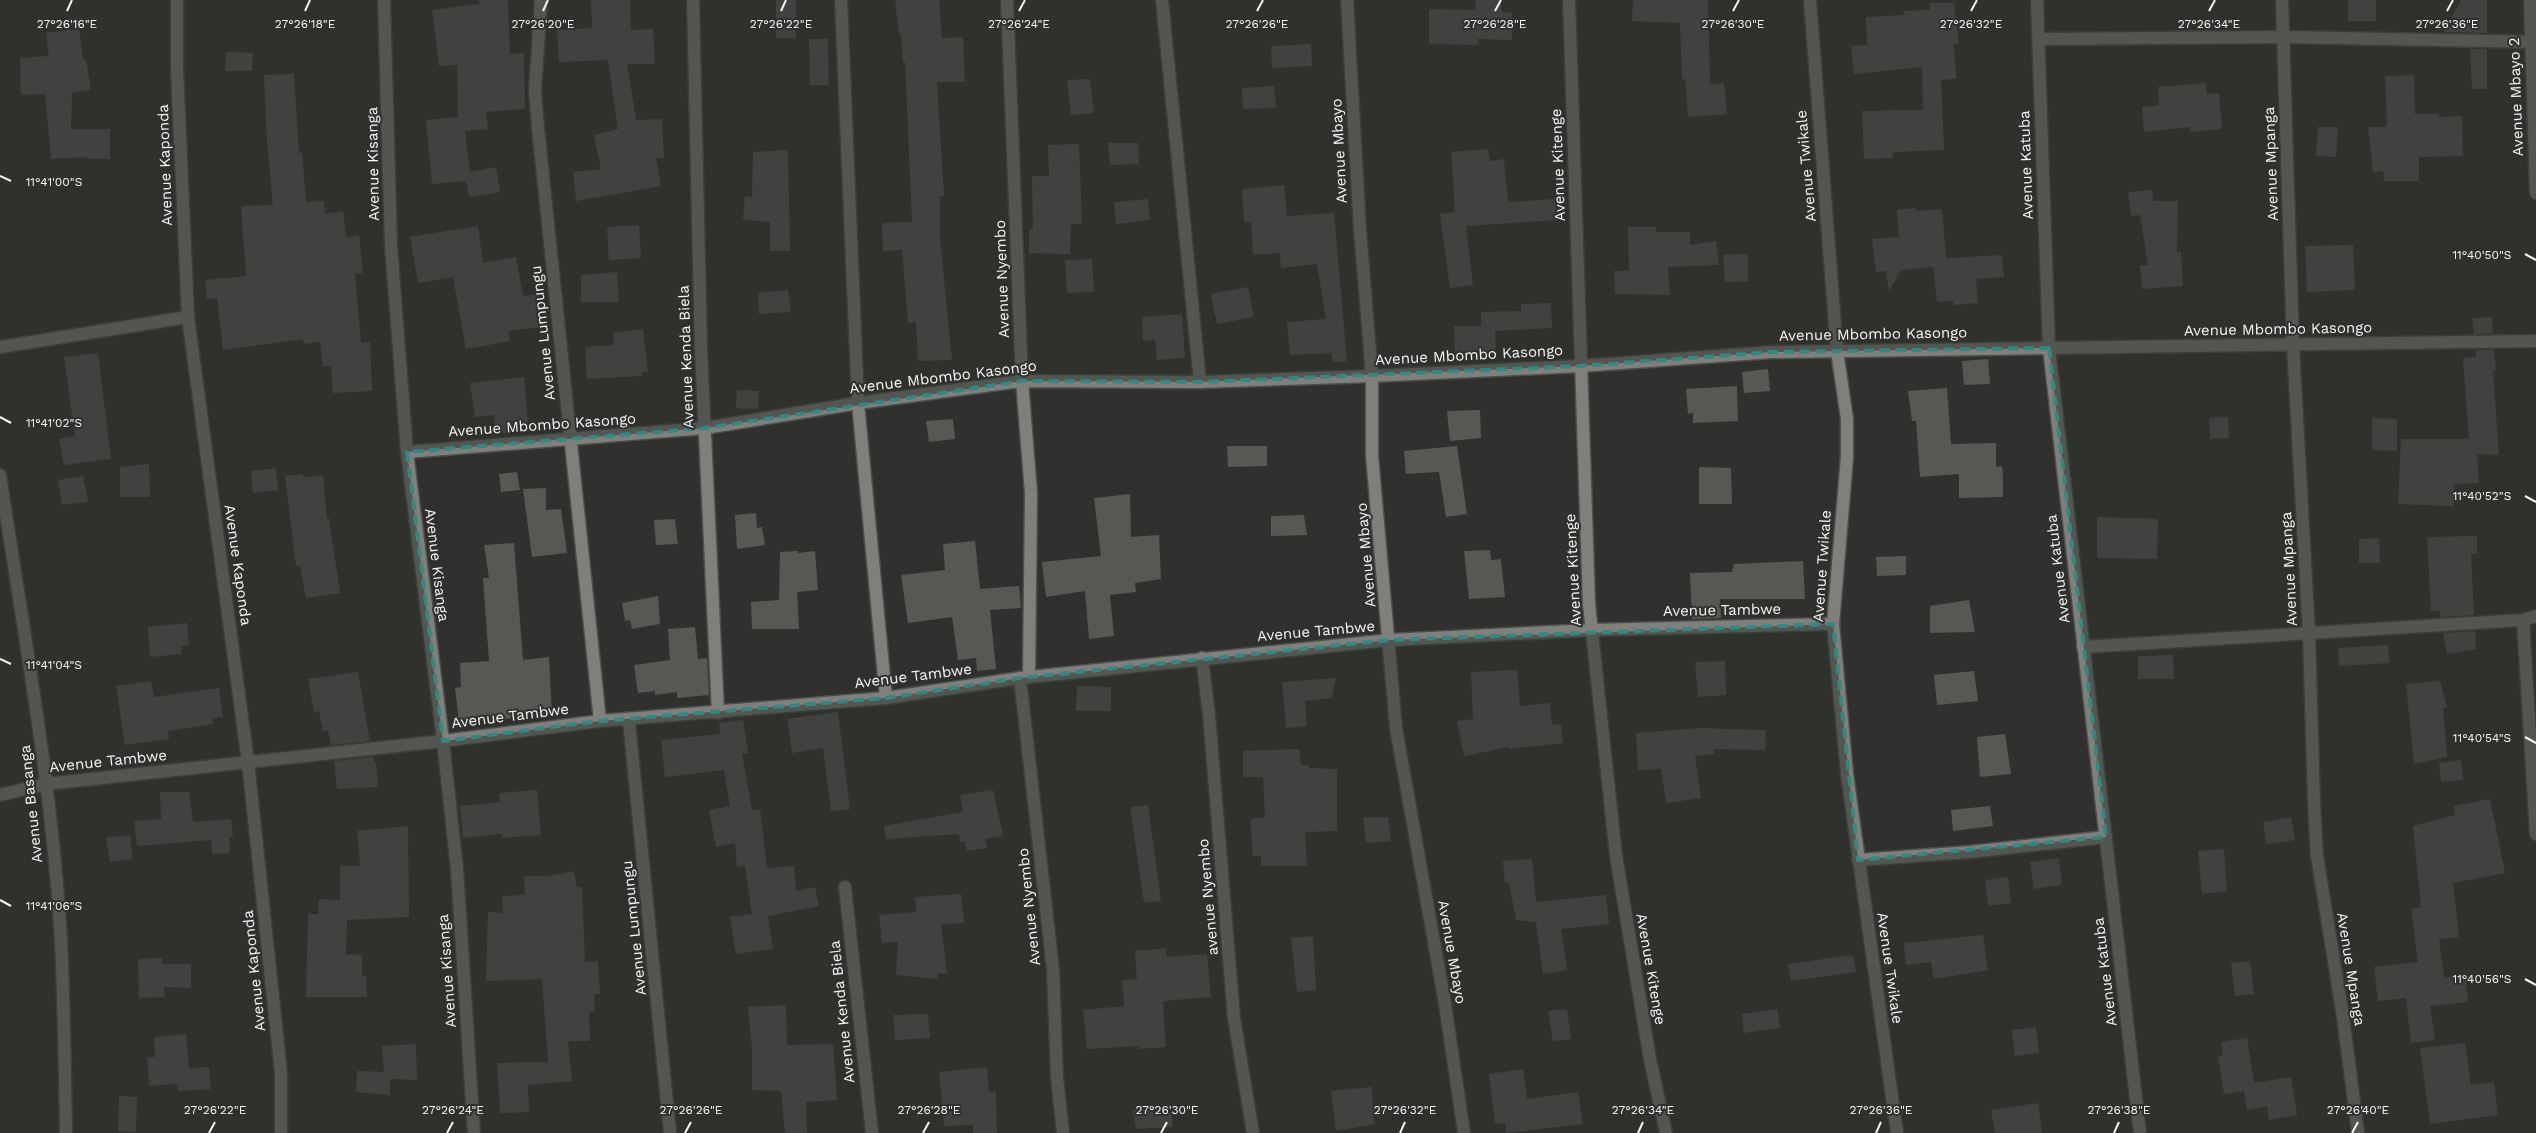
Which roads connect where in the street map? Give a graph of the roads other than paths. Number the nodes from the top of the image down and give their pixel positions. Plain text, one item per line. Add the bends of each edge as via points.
1 (177, 0) edge
2 (384, 0) edge
3 (541, 0) edge
4 (693, 0) edge
5 (841, 0) edge
6 (1007, 0) edge
7 (1162, 0) edge
8 (1346, 0) edge
9 (1569, 0) edge
10 (1810, 0) edge
11 (2037, 0) edge
12 (2282, 0) edge
13 (2530, 0) edge
14 (2284, 37) junction
15 (2039, 39) junction
16 (2533, 42) edge
17 (2536, 193) edge
18 (188, 317) junction
19 (2536, 341) edge
20 (2293, 346) junction
21 (0, 347) edge
22 (2049, 348) junction
23 (1837, 351) junction
24 (1580, 366) junction
25 (1372, 376) junction
26 (1022, 381) junction
27 (1200, 382) junction
28 (858, 403) junction
29 (705, 428) junction
30 (570, 439) junction
31 (407, 452) junction
32 (0, 475) edge
33 (2536, 616) edge
34 (2523, 620) junction
35 (1833, 624) junction
36 (1592, 630) junction
37 (2309, 634) junction
38 (1390, 640) junction
39 (2083, 647) junction
40 (1202, 658) junction
41 (1025, 678) junction
42 (886, 698) junction
43 (718, 713) junction
44 (629, 720) junction
45 (600, 721) junction
46 (443, 741) junction
47 (248, 762) junction
48 (46, 784) junction
49 (0, 795) edge
50 (2536, 834) edge
51 (2106, 837) junction
52 (1858, 860) junction
53 (845, 887) dead end
54 (66, 1133) edge
55 (281, 1133) edge
56 (474, 1133) edge
57 (670, 1133) edge
58 (872, 1133) edge
59 (1063, 1133) edge
60 (1254, 1133) edge
61 (1464, 1133) edge
62 (1666, 1133) edge
63 (1897, 1133) edge
64 (2140, 1133) edge
65 (2358, 1133) edge

1 - 18 street, Avenue Kaponda
2 - 31 street, Avenue Kisanga via 391,246
3 - 30 street, Avenue Lumpungu via 535,91
4 - 29 street, Avenue Kenda Biela
5 - 28 street
6 - 26 street, Avenue Nyembo
7 - 27 street
8 - 25 street, Avenue Mbayo
9 - 24 street, Avenue Kitenge
10 - 23 street, Avenue Twikale
11 - 15 street, Avenue Katuba
12 - 14 street, Avenue Mpanga
13 - 16 street, Avenue Mbayo 2
14 - 15 street
14 - 16 street
14 - 20 street, Avenue Mpanga
15 - 22 street, Avenue Katuba
16 - 17 street, Avenue Mbayo 2
18 - 21 street
18 - 47 street, Avenue Kaponda
19 - 20 street, Avenue Mbombo Kasongo
20 - 22 street, Avenue Mbombo Kasongo
20 - 37 street, Avenue Mpanga
22 - 23 street, Avenue Mbombo Kasongo
22 - 39 street, Avenue Katuba
23 - 24 street, Avenue Mbombo Kasongo via 1762,352
23 - 35 street, Avenue Twikale via 1847,419 1847,457
24 - 25 street, Avenue Mbombo Kasongo
24 - 36 street, Avenue Kitenge
25 - 27 street, Avenue Mbombo Kasongo
25 - 38 street, Avenue Mbayo via 1372,456
26 - 27 street, Avenue Mbombo Kasongo
26 - 28 street, Avenue Mbombo Kasongo
26 - 41 street, Avenue Nyembo via 1031,493
28 - 29 street, Avenue Mbombo Kasongo
28 - 42 street
29 - 30 street, Avenue Mbombo Kasongo
29 - 43 street, Avenue Kenda Biela
30 - 31 street, Avenue Mbombo Kasongo
30 - 45 street, Avenue Lumpungu
31 - 46 street, Avenue Kisanga
32 - 48 street, Avenue Basanga
33 - 34 street
34 - 37 street
34 - 50 street
35 - 36 street, Avenue Tambwe
35 - 52 street, Avenue Twikale via 1846,774
36 - 38 street, Avenue Tambwe
36 - 62 street, Avenue Kitenge via 1616,856 1650,1059
37 - 39 street
37 - 65 street, Avenue Mpanga via 2317,856
38 - 40 street, Avenue Tambwe
38 - 61 street, Avenue Mbayo via 1396,728 1445,1004
39 - 51 street, Avenue Katuba
40 - 41 street, Avenue Tambwe
40 - 60 street, avenue Nyembo via 1234,1018
41 - 42 street, Avenue Tambwe
41 - 59 street, Avenue Nyembo via 1052,970
42 - 43 street, Avenue Tambwe
43 - 44 street, Avenue Tambwe
44 - 45 street, Avenue Tambwe
44 - 57 street, Avenue Lumpungu
45 - 46 street, Avenue Tambwe
46 - 47 street, Avenue Tambwe
46 - 56 street, Avenue Kisanga via 457,869
47 - 48 street, Avenue Tambwe
47 - 55 street, Avenue Kaponda via 281,1073
48 - 49 street, Avenue Tambwe
48 - 54 street, Avenue Basanga via 61,939
51 - 52 street
51 - 64 street, Avenue Katuba
52 - 63 street, Avenue Twikale
53 - 58 street, Avenue Kenda Biela

